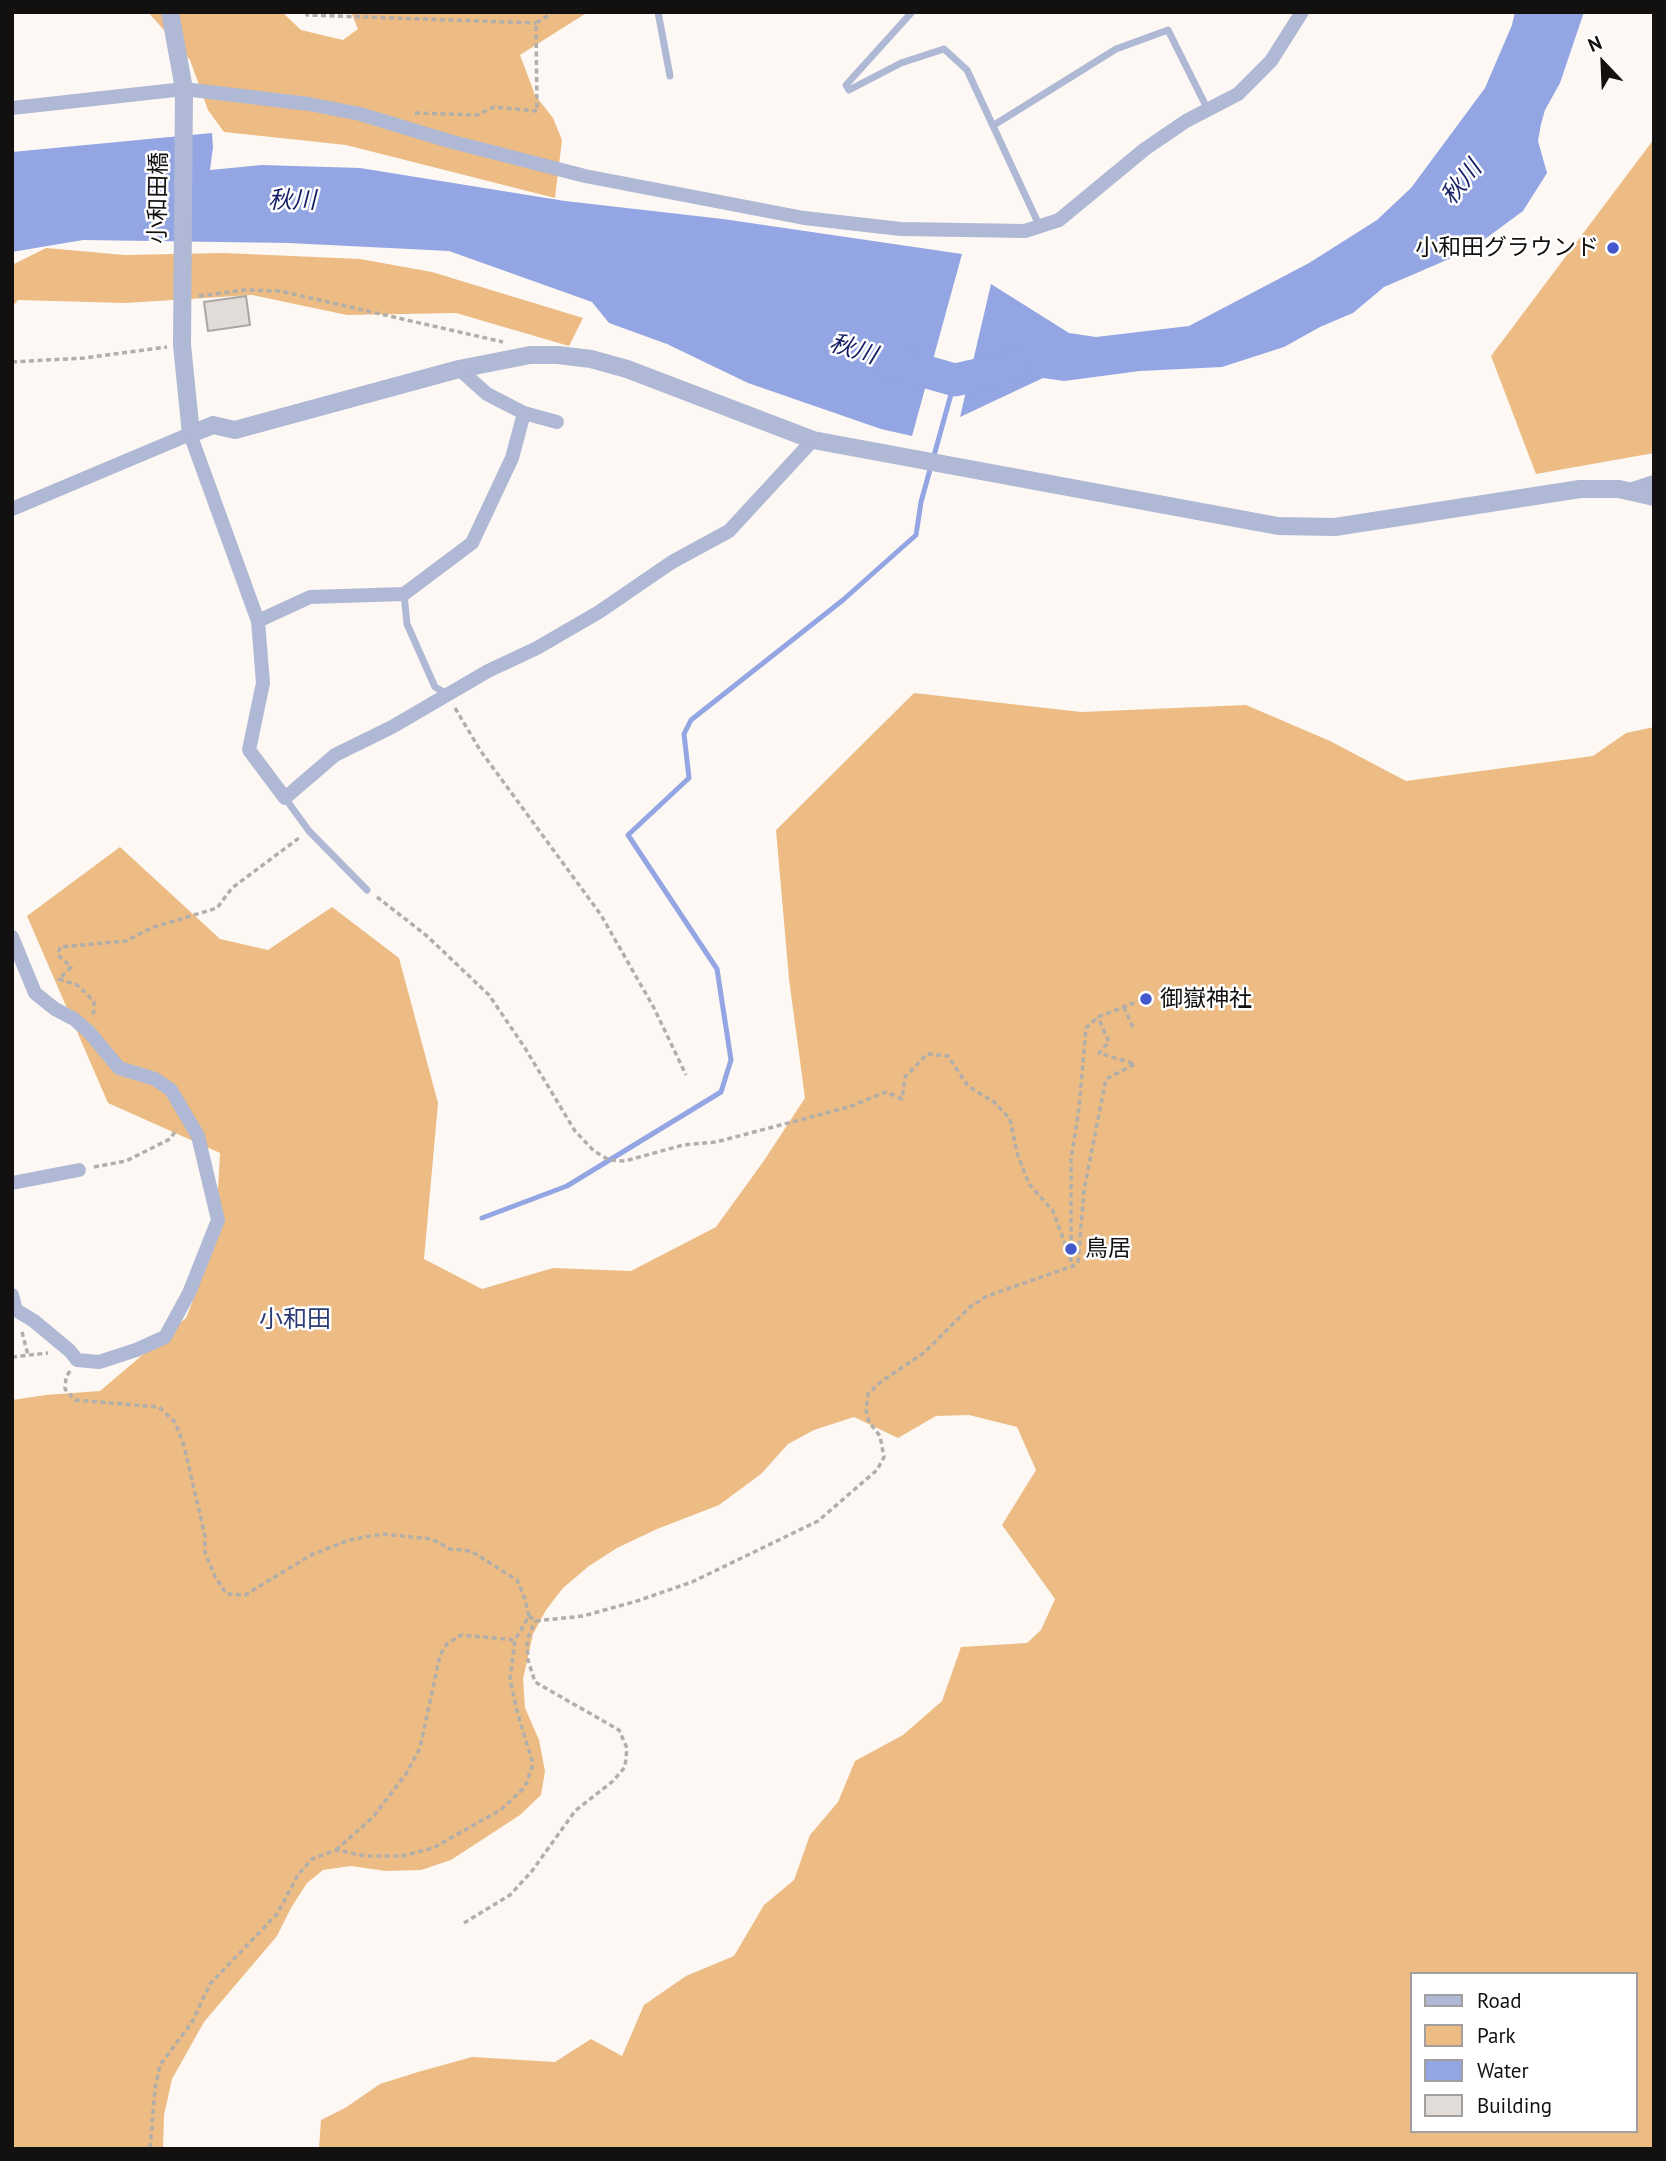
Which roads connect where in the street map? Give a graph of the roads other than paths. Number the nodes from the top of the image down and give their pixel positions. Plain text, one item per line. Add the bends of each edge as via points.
1 (170, 12) edge
2 (658, 12) edge
3 (912, 12) edge
4 (1303, 12) edge
5 (670, 76) dead end
6 (184, 93) junction
7 (12, 107) edge
8 (1208, 110) junction
9 (994, 125) junction
10 (1040, 228) junction
11 (459, 369) junction
12 (524, 413) junction
13 (557, 422) dead end
14 (813, 440) junction
15 (1654, 482) edge
16 (1630, 490) junction
17 (1654, 496) edge
18 (12, 509) edge
19 (404, 594) junction
20 (258, 621) junction
21 (447, 694) junction
22 (285, 798) junction
23 (367, 890) road end
24 (12, 937) edge
25 (79, 1170) road end
26 (12, 1182) edge
27 (13, 1305) edge

1 - 6 street, 小和田橋
2 - 5 lane
3 - 9 lane via 846,85 849,90 901,63 944,49 967,70
4 - 8 street via 1253,80
6 - 7 street
6 - 10 street via 309,104 360,114 585,176 804,218 901,229
6 - 11 street, 小和田橋 via 182,345 191,434 213,425 235,430
8 - 9 lane via 1168,30 1116,49
8 - 10 street via 1145,149 1059,220
9 - 10 lane
11 - 12 street via 487,394
11 - 14 street via 530,355 591,359
12 - 13 street
12 - 19 street via 512,457 472,543
14 - 16 street via 1293,528 1343,526 1580,489
14 - 21 street via 729,531 672,562 600,612
15 - 16 street
16 - 17 street
18 - 20 street via 190,434
19 - 20 street via 310,597
19 - 21 lane via 407,624 435,687
20 - 22 street via 262,683 249,750
21 - 22 street via 335,755
22 - 23 lane via 309,831
24 - 27 street via 35,993 89,1032 119,1068 155,1079 171,1090 198,1136 218,1220 166,1337 136,1350 99,1362 74,1355
25 - 26 street

